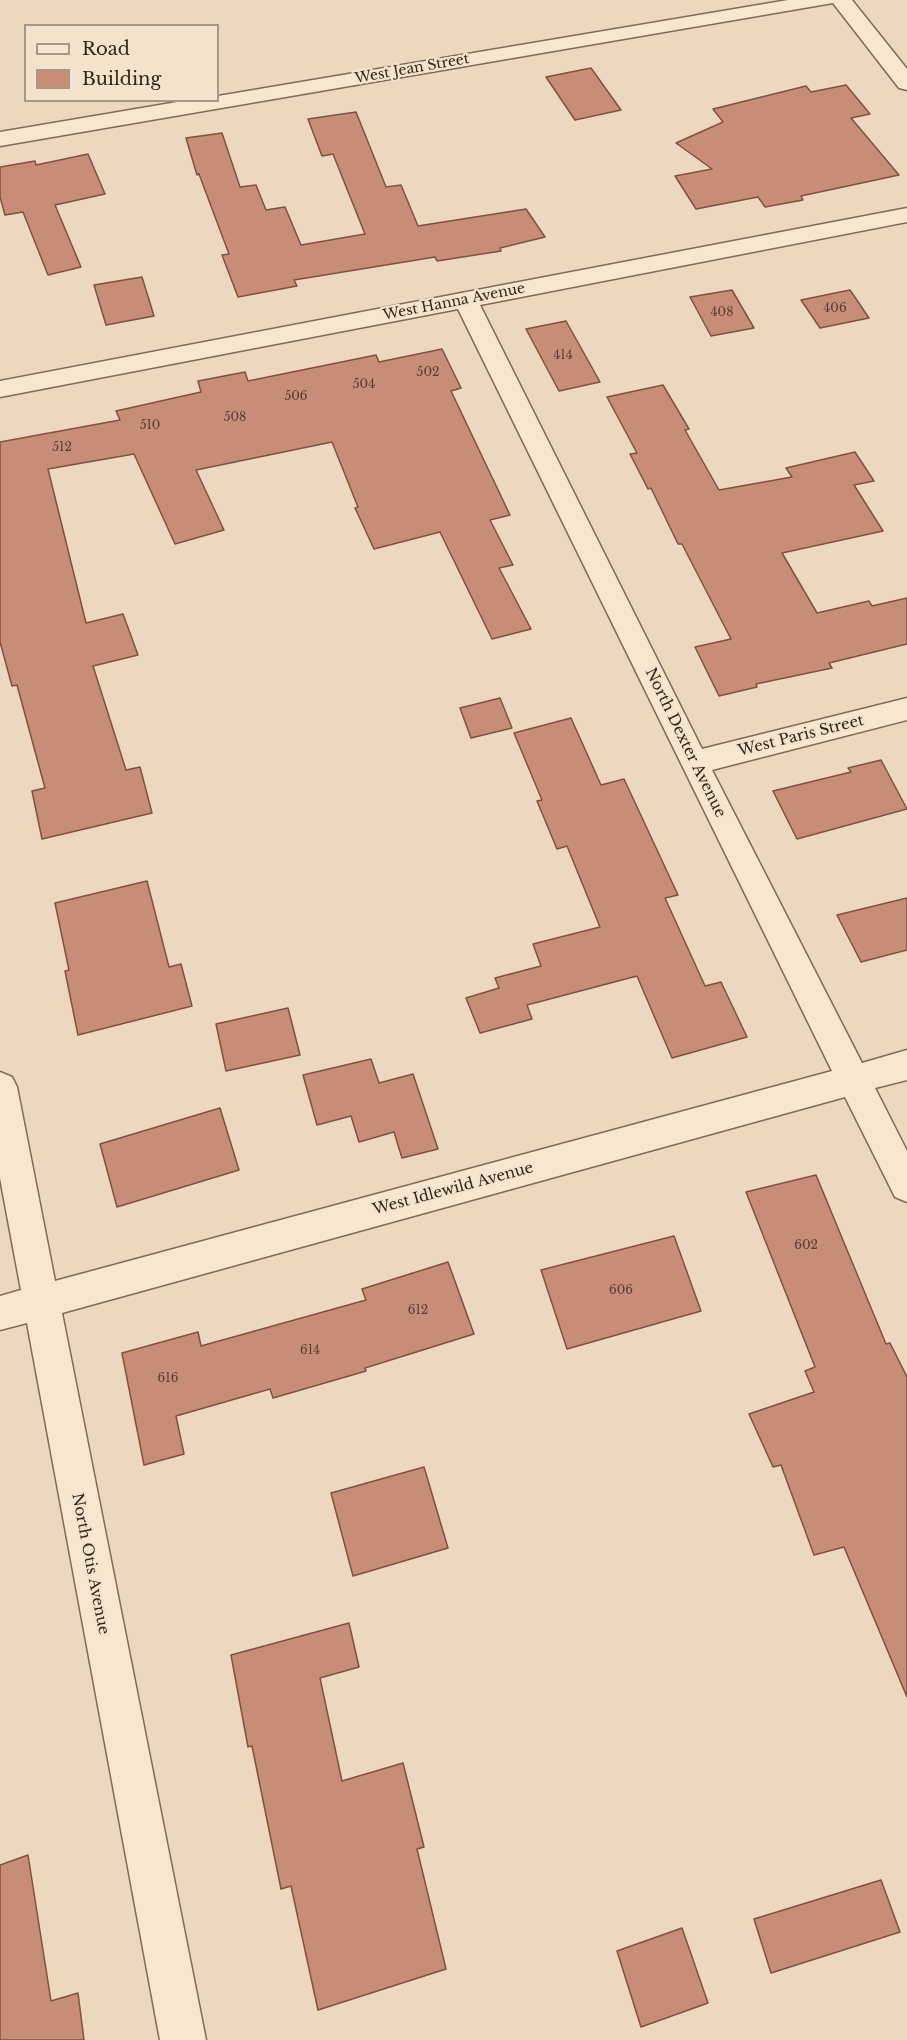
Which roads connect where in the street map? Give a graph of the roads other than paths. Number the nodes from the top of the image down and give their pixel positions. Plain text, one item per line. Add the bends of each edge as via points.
1 (825, 0) edge
2 (841, 0) edge
3 (907, 83) edge
4 (0, 139) edge
5 (907, 215) edge
6 (466, 300) junction
7 (0, 389) edge
8 (907, 709) edge
9 (694, 763) junction
10 (907, 1065) edge
11 (854, 1080) junction
12 (0, 1087) edge
13 (907, 1186) edge
14 (39, 1302) junction
15 (0, 1313) edge
16 (183, 2040) edge

1 - 4 street, West Jean Street
2 - 3 street
5 - 6 street, West Hanna Avenue
6 - 7 street, West Hanna Avenue
6 - 9 street, North Dexter Avenue
8 - 9 street, West Paris Street
9 - 11 street, North Dexter Avenue
10 - 11 street, West Idlewild Avenue
11 - 13 street, North Dexter Avenue
11 - 14 street, West Idlewild Avenue
12 - 14 street, North Otis Avenue
14 - 15 street, West Idlewild Avenue
14 - 16 street, North Otis Avenue

